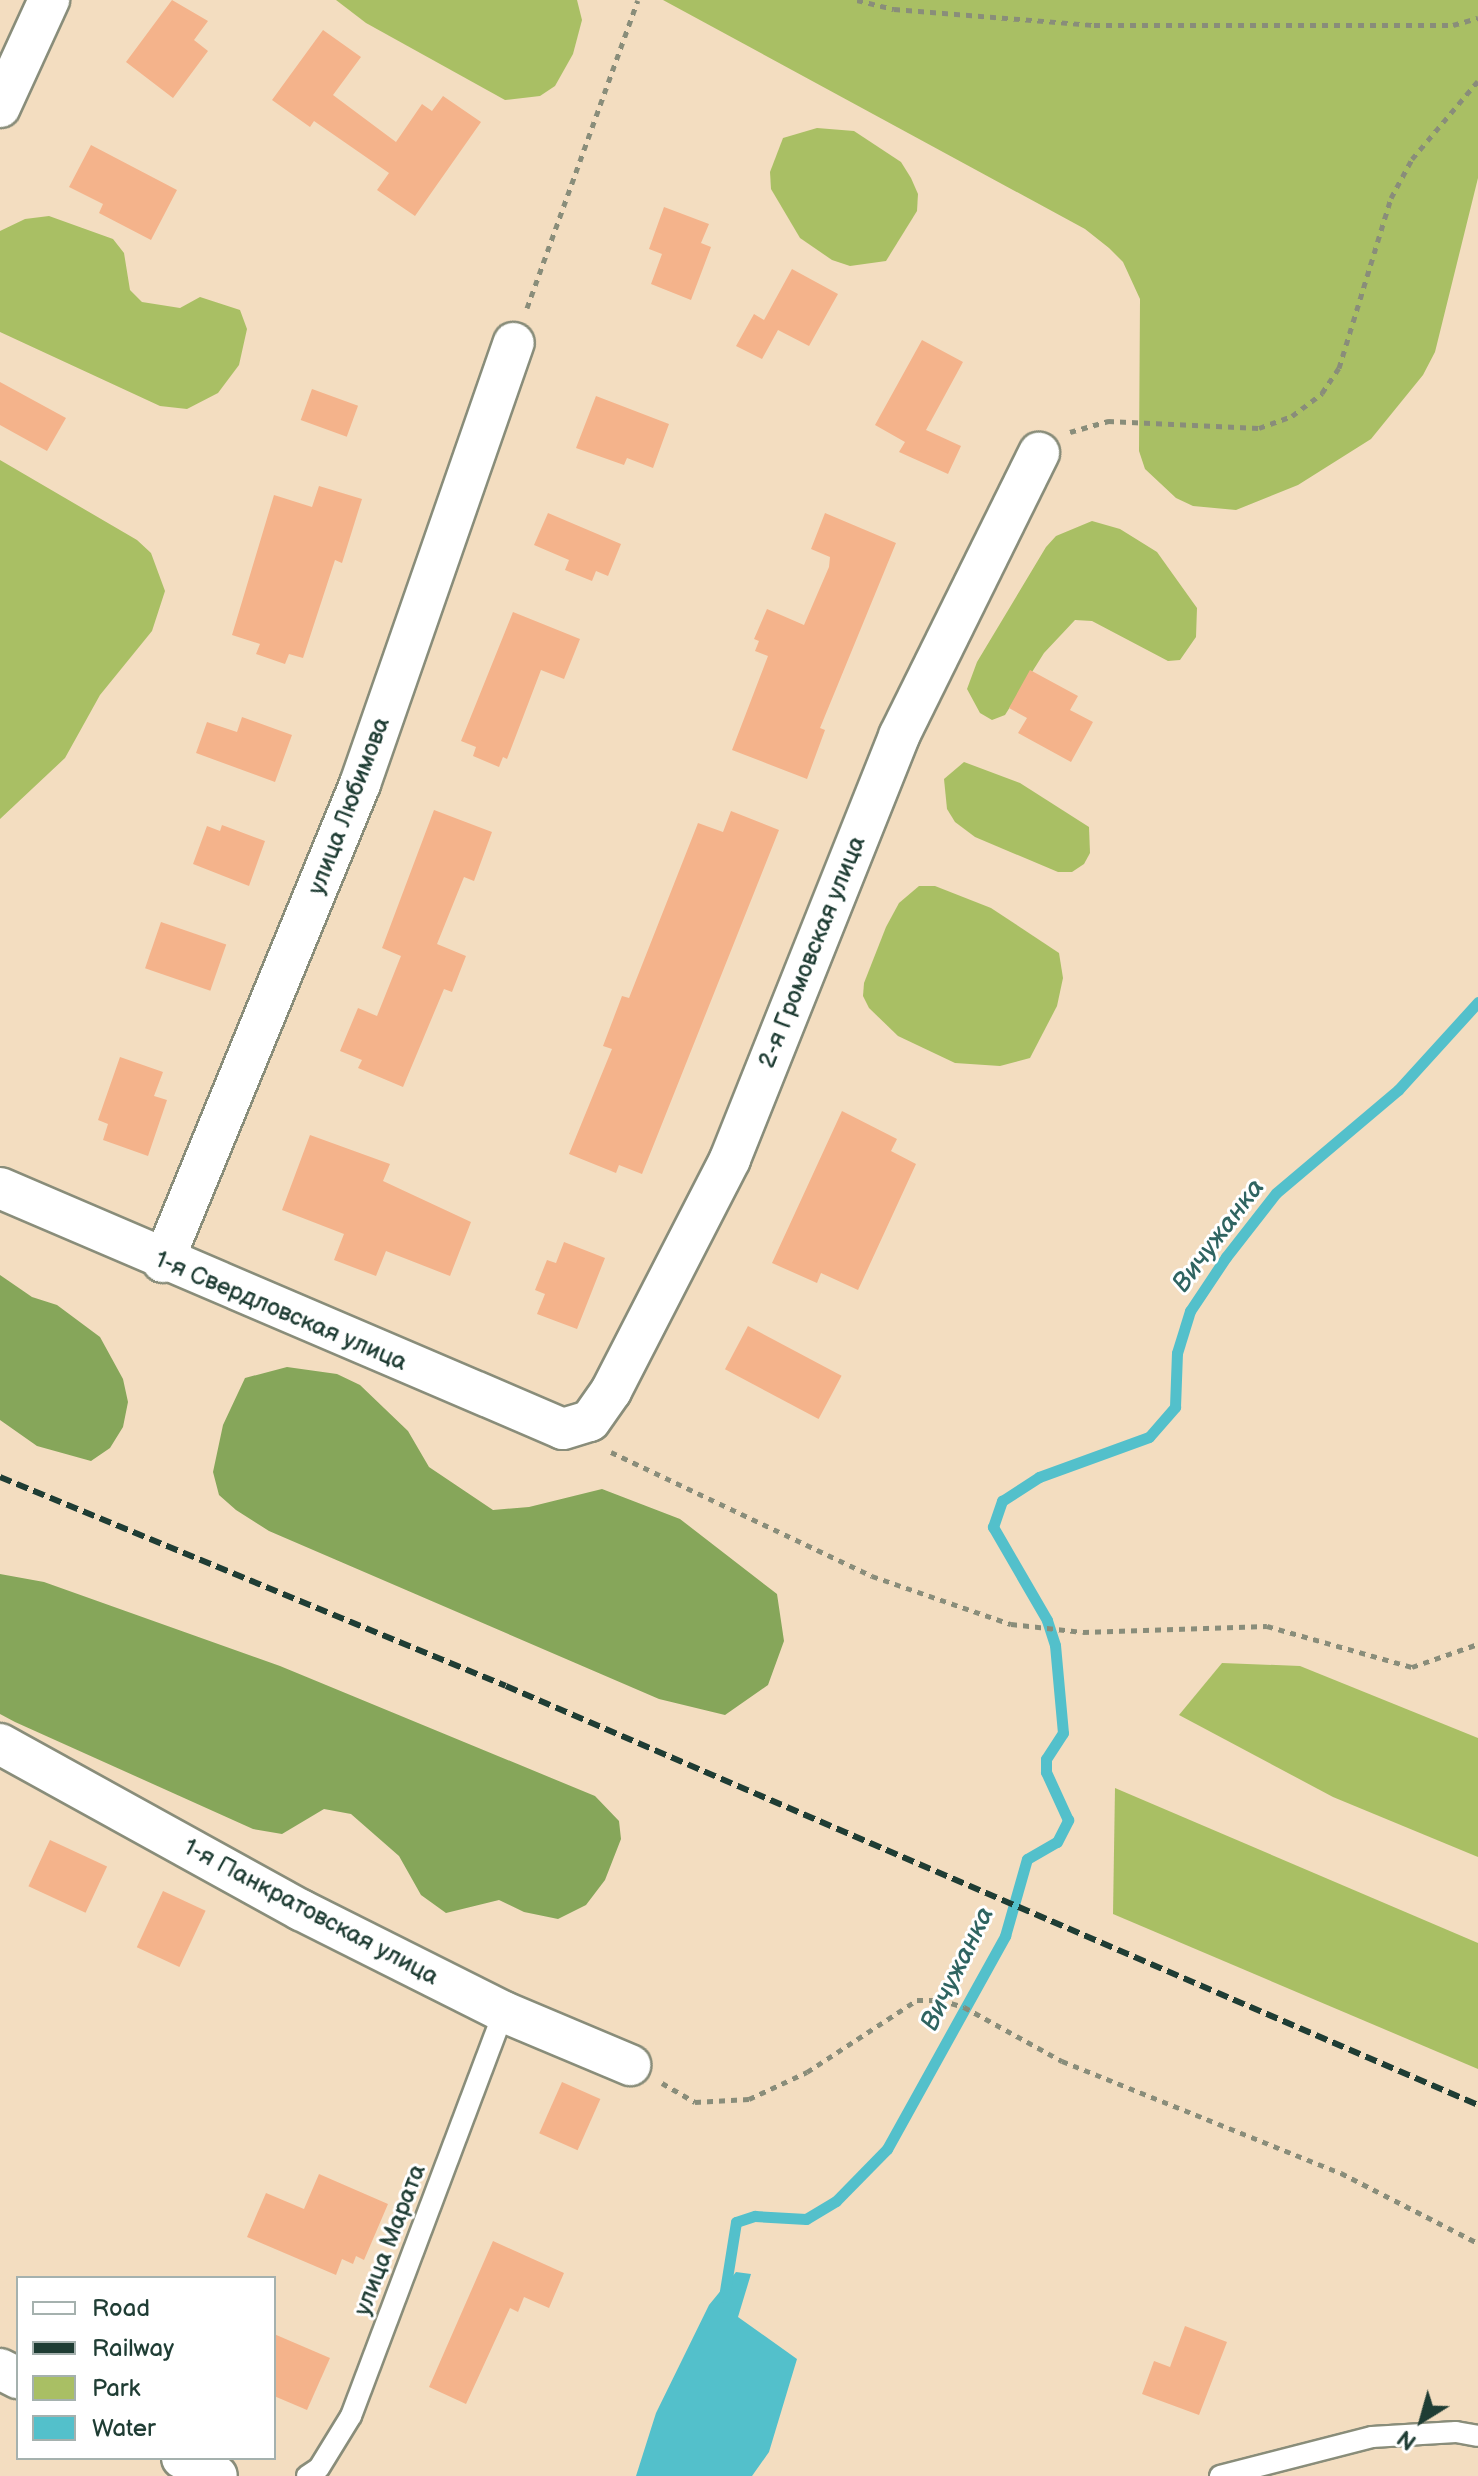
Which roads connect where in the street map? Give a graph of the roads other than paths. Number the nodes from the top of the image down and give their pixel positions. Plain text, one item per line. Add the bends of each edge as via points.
1 (49, 0) edge
2 (0, 107) edge
3 (514, 343) road end
4 (1039, 453) road end
5 (0, 1188) edge
6 (163, 1262) junction
7 (563, 1429) joint
8 (0, 1744) edge
9 (504, 2012) junction
10 (630, 2065) road end
11 (1478, 2436) edge
12 (186, 2460) edge
13 (217, 2476) edge
14 (307, 2476) edge
15 (1220, 2476) edge

1 - 2 street
3 - 6 street, улица Любимова via 360,784
4 - 7 street, 2-я Громовская улица via 899,736 730,1159 611,1391 590,1421
5 - 6 street, 1-я Свердловская улица
6 - 7 street, 1-я Свердловская улица
8 - 9 street, 1-я Панкратовская улица via 301,1910
9 - 10 street, 1-я Панкратовская улица
9 - 14 lane, улица Марата via 351,2416 334,2447
11 - 15 lane via 1456,2432 1372,2437
12 - 13 street

